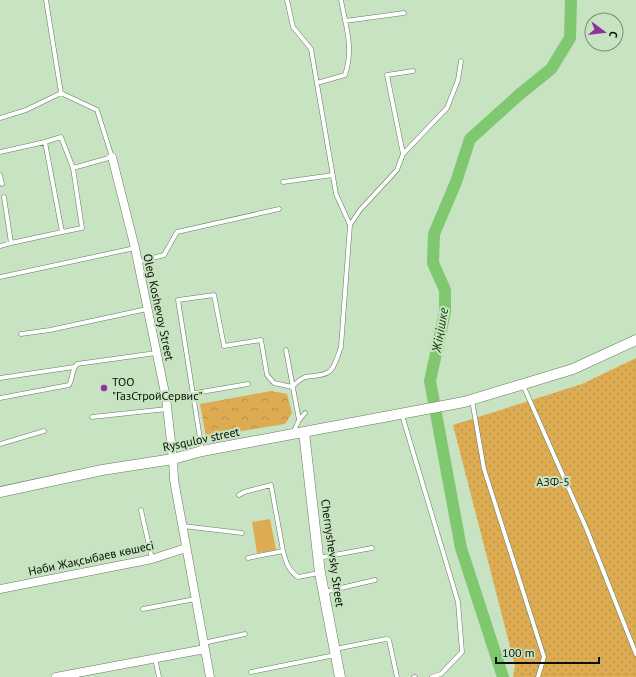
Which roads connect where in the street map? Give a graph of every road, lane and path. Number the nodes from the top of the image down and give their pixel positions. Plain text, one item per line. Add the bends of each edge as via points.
1 (46, 0) edge
2 (288, 0) edge
3 (342, 0) edge
4 (404, 13) dead end
5 (345, 21) junction
6 (461, 61) dead end
7 (413, 71) dead end
8 (317, 83) junction
9 (61, 93) junction
10 (0, 118) edge
11 (45, 142) junction
12 (0, 152) edge
13 (403, 154) junction
14 (112, 157) junction
15 (73, 168) junction
16 (0, 175) edge
17 (333, 175) junction
18 (283, 182) dead end
19 (2, 184) dead end
20 (4, 197) dead end
21 (279, 208) dead end
22 (350, 225) junction
23 (62, 232) junction
24 (12, 243) junction
25 (0, 246) edge
26 (135, 248) junction
27 (137, 262) junction
28 (0, 277) edge
29 (148, 309) junction
30 (21, 334) dead end
31 (635, 343) edge
32 (286, 350) dead end
33 (157, 353) junction
34 (74, 367) junction
35 (0, 378) edge
36 (248, 384) dead end
37 (523, 384) junction
38 (292, 387) junction
39 (193, 393) junction
40 (0, 398) edge
41 (166, 398) junction
42 (468, 401) junction
43 (168, 409) junction
44 (305, 413) dead end
45 (405, 414) junction
46 (92, 418) dead end
47 (299, 420) junction
48 (44, 431) dead end
49 (304, 432) junction
50 (292, 434) junction
51 (0, 444) edge
52 (202, 451) junction
53 (173, 459) junction
54 (0, 492) edge
55 (239, 495) dead end
56 (141, 510) dead end
57 (182, 526) junction
58 (242, 533) dead end
59 (186, 548) junction
60 (372, 548) dead end
61 (283, 551) junction
62 (248, 558) dead end
63 (318, 558) junction
64 (152, 559) junction
65 (320, 573) junction
66 (375, 580) dead end
67 (0, 589) edge
68 (324, 592) junction
69 (195, 599) junction
70 (143, 609) dead end
71 (245, 634) dead end
72 (204, 646) junction
73 (335, 652) junction
74 (636, 654) edge
75 (155, 658) junction
76 (251, 672) dead end
77 (56, 677) edge
78 (158, 677) edge
79 (210, 677) edge
80 (340, 677) edge
81 (397, 677) edge
82 (432, 677) edge
83 (538, 677) edge

1 - 9 lane
2 - 8 lane via 292,27 311,49
3 - 5 lane
4 - 5 lane
5 - 8 lane via 350,48 345,75
6 - 13 lane via 458,80 447,108
7 - 13 lane via 387,75
8 - 17 lane
9 - 10 lane via 26,110
9 - 14 lane via 97,110
11 - 12 lane
11 - 15 lane via 61,137
11 - 23 lane
13 - 22 lane via 397,170 360,210
14 - 15 lane
14 - 26 street, Oleg Koshevoy Street
15 - 23 lane via 82,228
16 - 19 lane
17 - 18 lane
17 - 22 lane via 336,194
20 - 24 lane
21 - 27 lane via 177,232 164,255
22 - 38 lane via 341,347 330,370 322,375 305,377
23 - 24 lane
24 - 25 lane
26 - 27 street, Oleg Koshevoy Street
26 - 28 lane
27 - 29 street, Oleg Koshevoy Street
29 - 30 lane
29 - 33 street, Oleg Koshevoy Street
31 - 37 street, Rysqulov street via 573,369
32 - 38 lane
33 - 34 lane via 77,364
33 - 41 street, Oleg Koshevoy Street
34 - 35 lane
34 - 40 lane via 69,385
36 - 39 lane
37 - 42 street, Rysqulov street
37 - 74 lane via 587,530
38 - 39 lane via 274,382 267,375 261,340 224,346 214,294 178,300
38 - 47 lane
39 - 41 lane
39 - 52 lane
41 - 43 street, Oleg Koshevoy Street
42 - 45 street, Rysqulov street
42 - 83 lane via 484,469 544,657
43 - 46 lane
43 - 53 street, Oleg Koshevoy Street
44 - 47 lane
45 - 49 street, Rysqulov street
45 - 82 lane via 458,602 462,652 441,674
47 - 50 lane
48 - 51 lane
49 - 50 street, Rysqulov street
49 - 63 street, Chernyshevsky Street
50 - 52 street, Rysqulov street
52 - 53 street, Rysqulov street
53 - 54 street, Rysqulov street via 102,470
53 - 57 street, Oleg Koshevoy Street
55 - 61 lane via 271,485
56 - 64 lane
57 - 58 lane
57 - 59 street, Oleg Koshevoy Street
59 - 64 street, Нәби Жақсыбаев көшесі
59 - 69 street, Oleg Koshevoy Street
60 - 63 lane
61 - 62 lane
61 - 65 lane via 290,571 298,577
63 - 65 street, Chernyshevsky Street
64 - 67 street, Нәби Жақсыбаев көшесі
65 - 68 street, Chernyshevsky Street
66 - 68 lane
68 - 73 street, Chernyshevsky Street
69 - 70 lane
69 - 72 street, Oleg Koshevoy Street
71 - 72 lane
72 - 75 street
72 - 79 street, Oleg Koshevoy Street
73 - 76 lane
73 - 80 street, Chernyshevsky Street
73 - 81 lane via 389,640
75 - 77 street
75 - 78 lane

